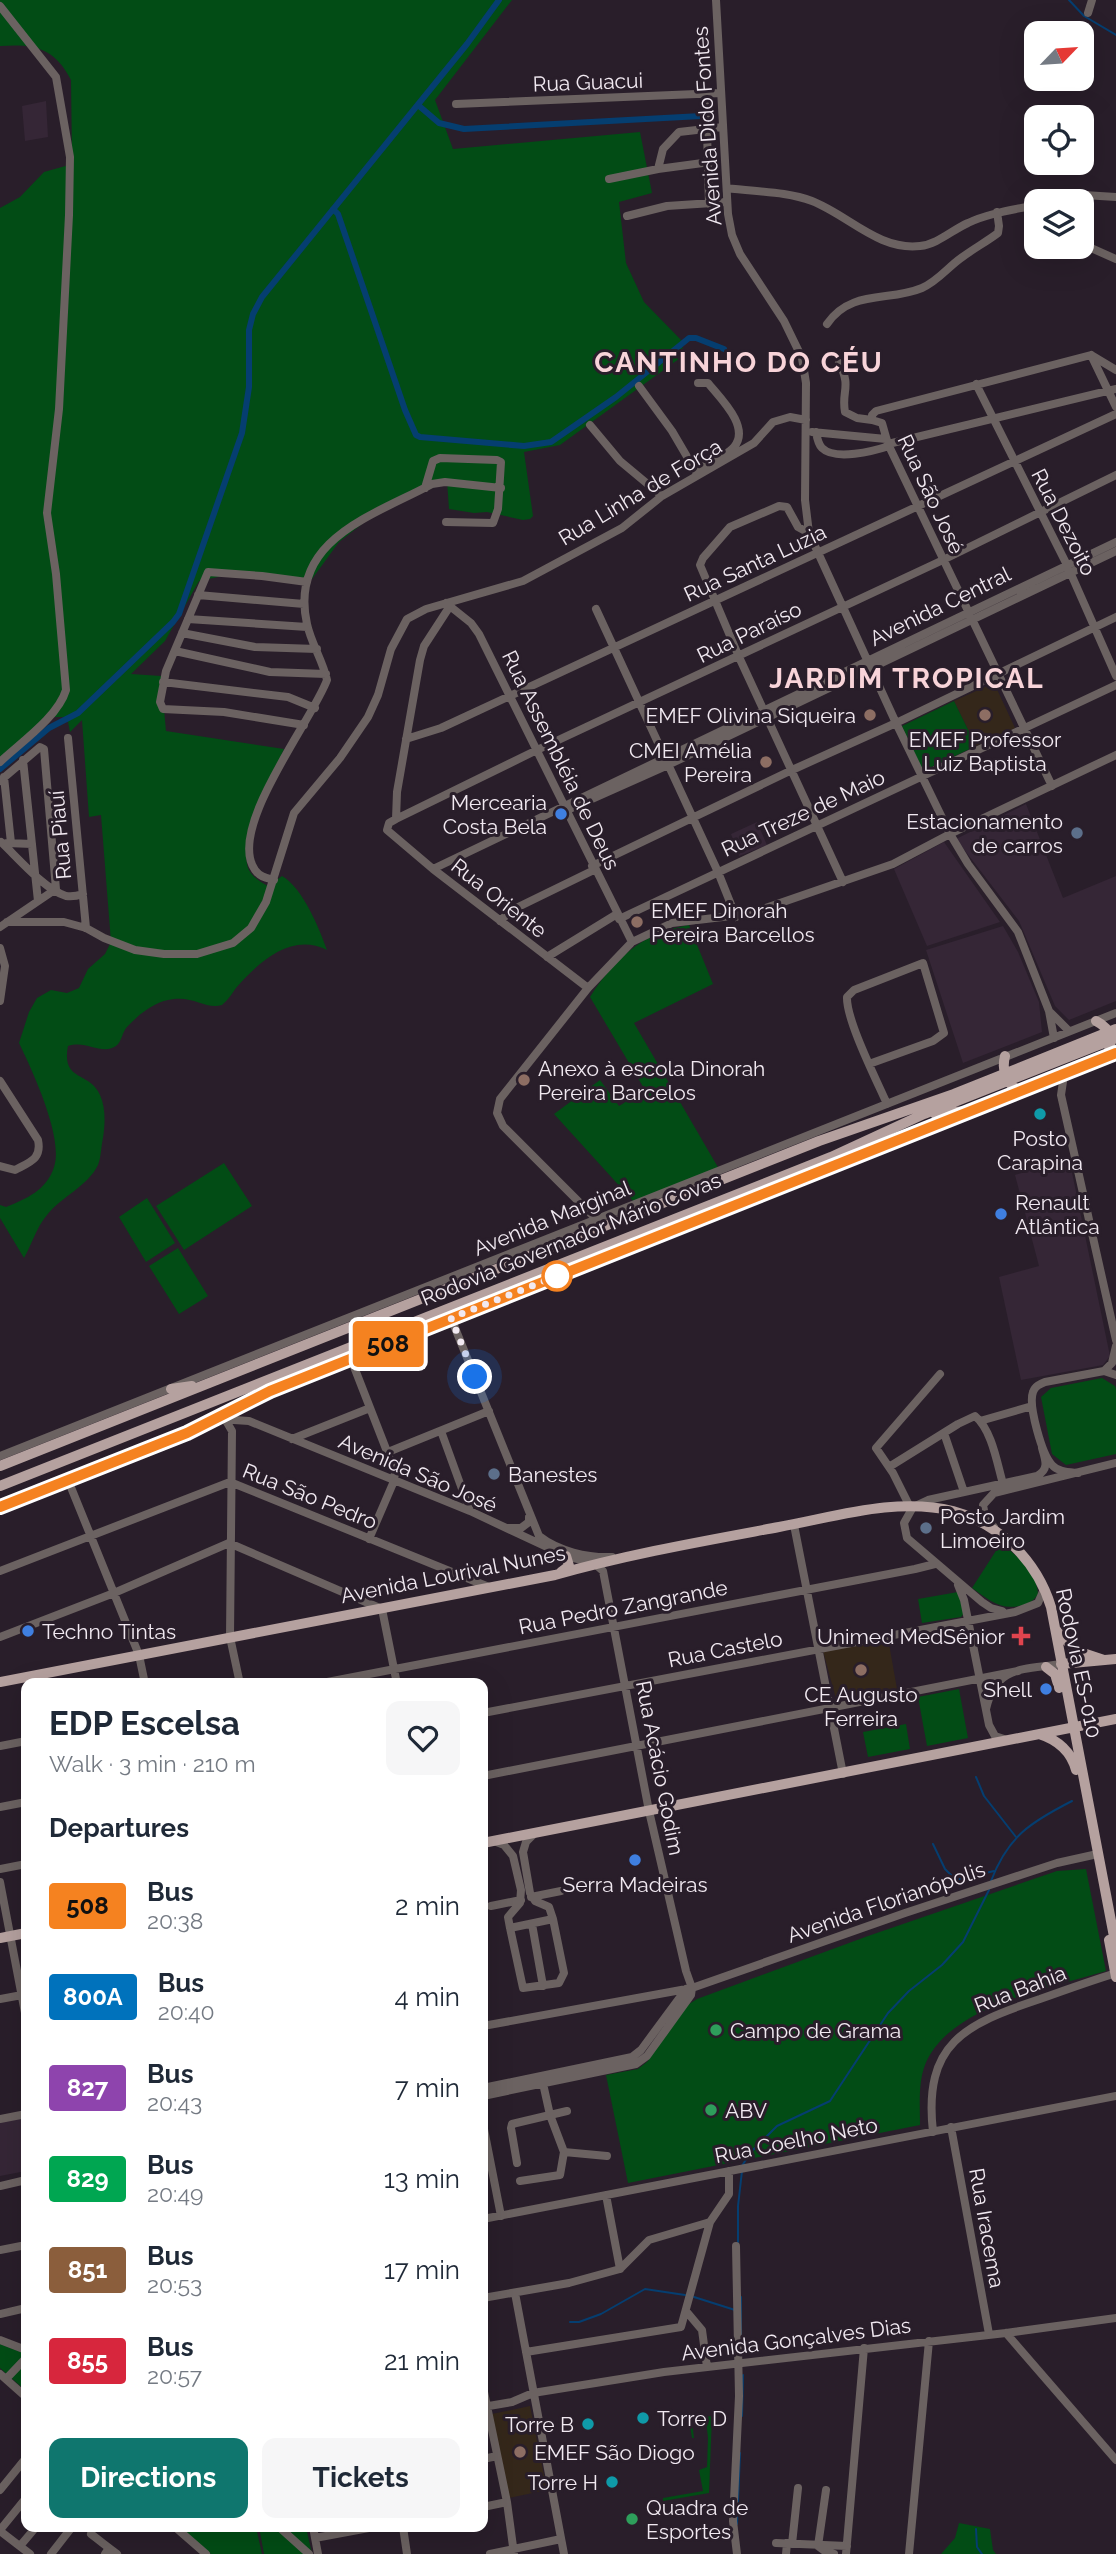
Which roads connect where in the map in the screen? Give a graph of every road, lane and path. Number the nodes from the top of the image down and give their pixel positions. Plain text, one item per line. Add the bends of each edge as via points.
1 (716, 0) edge
2 (1092, 0) edge
3 (0, 6) edge
4 (1088, 13) dead end
5 (721, 93) junction
6 (706, 95) junction
7 (456, 104) dead end
8 (723, 127) junction
9 (707, 129) junction
10 (710, 162) junction
11 (657, 169) junction
12 (609, 179) dead end
13 (727, 188) junction
14 (1094, 196) edge
15 (1116, 197) edge
16 (727, 202) junction
17 (709, 204) junction
18 (1024, 207) edge
19 (997, 212) junction
20 (627, 216) dead end
21 (1094, 249) edge
22 (1116, 259) edge
23 (827, 324) dead end
24 (1091, 355) junction
25 (839, 363) dead end
26 (1116, 370) edge
27 (698, 383) dead end
28 (976, 384) junction
29 (639, 386) dead end
30 (1113, 389) edge
31 (894, 406) junction
32 (1116, 407) edge
33 (1116, 414) edge
34 (992, 417) junction
35 (806, 420) junction
36 (872, 420) junction
37 (882, 424) junction
38 (590, 425) dead end
39 (811, 432) junction
40 (888, 443) junction
41 (1013, 460) junction
42 (695, 472) junction
43 (1116, 475) edge
44 (425, 488) junction
45 (500, 488) junction
46 (662, 496) junction
47 (918, 506) junction
48 (1040, 512) junction
49 (446, 522) dead end
50 (809, 533) junction
51 (1116, 542) edge
52 (1116, 551) edge
53 (817, 553) junction
54 (943, 560) junction
55 (1069, 568) junction
56 (307, 582) junction
57 (198, 595) junction
58 (715, 601) junction
59 (304, 604) junction
60 (448, 605) junction
61 (843, 606) junction
62 (596, 609) dead end
63 (971, 616) junction
64 (1116, 617) edge
65 (188, 619) junction
66 (307, 627) junction
67 (1096, 627) junction
68 (182, 633) junction
69 (613, 647) junction
70 (317, 649) junction
71 (175, 650) junction
72 (739, 657) junction
73 (868, 664) junction
74 (326, 674) junction
75 (998, 675) junction
76 (1116, 676) edge
77 (163, 682) junction
78 (1116, 685) edge
79 (510, 696) junction
80 (639, 702) junction
81 (315, 708) junction
82 (765, 713) junction
83 (896, 723) junction
84 (303, 725) junction
85 (1024, 729) junction
86 (68, 738) dead end
87 (406, 739) junction
88 (537, 750) junction
89 (1116, 755) edge
90 (23, 760) junction
91 (666, 761) junction
92 (0, 762) edge
93 (792, 770) junction
94 (922, 777) junction
95 (2, 779) edge
96 (1052, 786) junction
97 (565, 808) junction
98 (693, 818) junction
99 (396, 819) junction
100 (818, 827) junction
101 (950, 834) junction
102 (0, 842) edge
103 (11, 844) junction
104 (32, 844) junction
105 (593, 868) junction
106 (433, 869) junction
107 (718, 872) junction
108 (34, 874) junction
109 (274, 880) junction
110 (842, 882) junction
111 (56, 889) junction
112 (83, 894) junction
113 (38, 901) junction
114 (0, 916) edge
115 (618, 917) junction
116 (736, 917) junction
117 (500, 921) junction
118 (4, 925) edge
119 (86, 928) junction
120 (632, 942) junction
121 (0, 948) edge
122 (547, 957) junction
123 (588, 988) junction
124 (0, 1001) edge
125 (1049, 1011) junction
126 (1116, 1013) edge
127 (1096, 1021) junction
128 (1069, 1031) junction
129 (1113, 1035) edge
130 (1054, 1038) junction
131 (1005, 1056) junction
132 (1111, 1056) edge
133 (869, 1064) junction
134 (1065, 1075) junction
135 (1006, 1077) junction
136 (0, 1081) edge
137 (1047, 1082) junction
138 (1022, 1092) junction
139 (1061, 1095) junction
140 (887, 1104) junction
141 (976, 1111) junction
142 (924, 1114) junction
143 (0, 1166) edge
144 (596, 1219) junction
145 (451, 1318) junction
146 (1116, 1340) edge
147 (1116, 1346) edge
148 (351, 1359) junction
149 (1104, 1371) junction
150 (940, 1374) dead end
151 (1116, 1375) edge
152 (210, 1383) junction
153 (171, 1389) junction
154 (1032, 1406) junction
155 (370, 1408) junction
156 (489, 1411) junction
157 (220, 1419) junction
158 (240, 1420) junction
159 (981, 1421) junction
160 (232, 1431) junction
161 (441, 1431) junction
162 (944, 1433) junction
163 (292, 1439) junction
164 (1042, 1448) junction
165 (388, 1452) junction
166 (0, 1455) edge
167 (1116, 1463) edge
168 (0, 1466) edge
169 (889, 1467) junction
170 (1078, 1473) junction
171 (68, 1480) junction
172 (394, 1481) junction
173 (230, 1482) junction
174 (1003, 1484) junction
175 (0, 1486) edge
176 (964, 1492) junction
177 (0, 1507) edge
178 (912, 1507) junction
179 (470, 1511) junction
180 (529, 1514) junction
181 (794, 1525) junction
182 (501, 1527) junction
183 (999, 1532) junction
184 (90, 1535) junction
185 (369, 1538) junction
186 (229, 1543) junction
187 (566, 1556) junction
188 (618, 1557) junction
189 (936, 1563) junction
190 (599, 1567) junction
191 (0, 1571) edge
192 (555, 1575) junction
193 (954, 1580) junction
194 (1044, 1586) junction
195 (489, 1587) junction
196 (808, 1590) junction
197 (114, 1593) junction
198 (382, 1609) junction
199 (1016, 1612) junction
200 (968, 1619) junction
201 (614, 1626) junction
202 (1054, 1626) junction
203 (0, 1637) edge
204 (230, 1637) junction
205 (819, 1648) junction
206 (139, 1655) junction
207 (1116, 1659) edge
208 (1104, 1660) junction
209 (1061, 1664) junction
210 (1046, 1667) junction
211 (394, 1670) junction
212 (1018, 1671) junction
213 (144, 1678) edge
214 (239, 1678) edge
215 (350, 1678) edge
216 (396, 1678) edge
217 (979, 1680) junction
218 (0, 1682) edge
219 (626, 1686) junction
220 (831, 1707) junction
221 (488, 1712) edge
222 (985, 1712) junction
223 (1070, 1713) junction
224 (1116, 1719) edge
225 (1072, 1727) junction
226 (1039, 1734) junction
227 (1014, 1740) junction
228 (21, 1742) edge
229 (0, 1746) edge
230 (637, 1747) junction
231 (843, 1774) junction
232 (488, 1775) edge
233 (21, 1803) edge
234 (0, 1807) edge
235 (649, 1811) junction
236 (538, 1833) junction
237 (495, 1841) junction
238 (488, 1842) edge
239 (1093, 1855) junction
240 (21, 1865) edge
241 (0, 1869) edge
242 (0, 1882) edge
243 (561, 1891) dead end
244 (531, 1898) junction
245 (522, 1900) junction
246 (491, 1906) dead end
247 (553, 1919) junction
248 (532, 1924) junction
249 (510, 1928) junction
250 (5, 1937) edge
251 (1116, 1947) edge
252 (1116, 1974) edge
253 (543, 1986) junction
254 (689, 1988) junction
255 (21, 1992) edge
256 (21, 1995) edge
257 (0, 2000) edge
258 (488, 2025) edge
259 (543, 2081) junction
260 (488, 2087) edge
261 (488, 2095) edge
262 (1116, 2096) edge
263 (567, 2111) dead end
264 (21, 2115) edge
265 (550, 2115) junction
266 (0, 2119) edge
267 (951, 2127) junction
268 (933, 2132) junction
269 (488, 2150) edge
270 (564, 2152) junction
271 (607, 2156) dead end
272 (517, 2164) dead end
273 (729, 2171) junction
274 (21, 2181) edge
275 (520, 2181) dead end
276 (0, 2186) edge
277 (606, 2195) junction
278 (501, 2216) junction
279 (488, 2218) edge
280 (710, 2222) junction
281 (21, 2246) edge
282 (736, 2246) dead end
283 (0, 2250) edge
284 (620, 2269) junction
285 (515, 2293) junction
286 (488, 2297) edge
287 (21, 2309) edge
288 (686, 2311) junction
289 (0, 2314) edge
290 (1116, 2318) edge
291 (1006, 2333) junction
292 (989, 2334) junction
293 (0, 2340) edge
294 (929, 2341) junction
295 (21, 2348) edge
296 (864, 2348) junction
297 (526, 2352) junction
298 (21, 2362) edge
299 (739, 2362) junction
300 (707, 2367) junction
301 (3, 2376) edge
302 (21, 2392) edge
303 (533, 2393) junction
304 (488, 2406) edge
305 (488, 2419) edge
306 (497, 2456) junction
307 (488, 2458) edge
308 (1116, 2460) edge
309 (21, 2464) edge
310 (798, 2488) dead end
311 (0, 2490) edge
312 (826, 2490) dead end
313 (507, 2502) junction
314 (21, 2504) edge
315 (488, 2506) edge
316 (0, 2531) edge
317 (32, 2532) edge
318 (68, 2532) edge
319 (181, 2532) edge
320 (285, 2532) edge
321 (314, 2532) edge
322 (347, 2532) edge
323 (404, 2532) edge
324 (92, 2534) dead end
325 (315, 2538) junction
326 (561, 2539) junction
327 (776, 2543) dead end
328 (794, 2544) junction
329 (20, 2546) junction
330 (818, 2546) junction
331 (847, 2550) edge
332 (110, 2552) edge
333 (513, 2552) edge
334 (30, 2554) edge
335 (51, 2554) edge
336 (206, 2554) edge
337 (309, 2554) edge
338 (318, 2554) edge
339 (407, 2554) edge
340 (490, 2554) edge
341 (564, 2554) edge
342 (737, 2554) edge
343 (786, 2554) edge
344 (800, 2554) edge
345 (834, 2554) edge
346 (909, 2554) edge

1 - 5 street, Avenida Dido Fontes
2 - 4 street
3 - 92 street via 56,77 70,165 59,409 47,513 66,690 61,704
5 - 6 street, Rua Guacui
5 - 8 street, Avenida Dido Fontes
6 - 7 street, Rua Guacui
6 - 9 street
8 - 9 street
8 - 13 street, Avenida Dido Fontes
9 - 10 street
9 - 11 street via 672,137
10 - 11 street
10 - 17 street
11 - 12 street
13 - 16 street, Avenida Dido Fontes
13 - 19 street via 810,200 891,244 905,247 938,241
14 - 15 street
16 - 17 street
16 - 35 street, Avenida Dido Fontes via 740,254 802,358
17 - 20 street via 667,206
18 - 19 street
19 - 23 street via 998,233 940,276 919,289 859,300 834,314
21 - 22 street
24 - 26 street
24 - 28 street
24 - 30 street
25 - 36 street via 847,383 845,412
27 - 42 street via 708,383 738,428 733,449
28 - 31 street
28 - 34 street, Rua Dezoito
29 - 42 street
30 - 32 street
30 - 34 street
31 - 36 street, Rua São José via 876,411
31 - 37 street
33 - 41 street, Rua Santa Luzia
34 - 40 street
34 - 41 street, Rua Dezoito
35 - 39 street, Avenida Dido Fontes
35 - 42 street, Rua Linha de Força via 777,419 754,443
36 - 37 street, Rua São José
37 - 40 street, Rua São José
38 - 46 street via 620,461
39 - 40 street
39 - 40 street via 831,454 859,453
39 - 50 street, Avenida Dido Fontes via 804,500
40 - 47 street, Rua São José
41 - 47 street, Rua Santa Luzia
41 - 48 street, Rua Dezoito
42 - 46 street, Rua Linha de Força
43 - 48 street, Rua Paraíso
44 - 45 street via 445,482
44 - 45 street via 433,461 440,458 499,460
44 - 56 street via 344,529 316,562
45 - 49 street via 493,523
46 - 60 street, Rua Linha de Força via 622,528 523,581
47 - 53 street, Rua Santa Luzia
47 - 54 street, Rua São José
48 - 54 street, Rua Paraíso
48 - 55 street, Rua Dezoito
50 - 53 street, Avenida Dido Fontes
50 - 58 street via 801,530 782,505 730,527 701,561
51 - 55 street, Avenida Central
52 - 55 street, Avenida Central
53 - 58 street, Rua Santa Luzia
53 - 61 street, Avenida Dido Fontes
54 - 61 street, Rua Paraíso
54 - 63 street, Rua São José
55 - 63 street, Avenida Central
55 - 67 street, Rua Dezoito
56 - 57 street via 211,572
56 - 59 street
57 - 59 street
57 - 65 street
58 - 69 street, Rua Santa Luzia
58 - 72 street
59 - 66 street
60 - 79 street, Rua Assembléia de Deus via 475,628
60 - 87 street via 424,646
60 - 109 street, Rua Linha de Força via 420,611 402,625 368,717 294,813
61 - 72 street, Rua Paraíso
61 - 73 street, Avenida Dido Fontes
62 - 69 street
63 - 73 street, Avenida Central
63 - 75 street, Rua São José
64 - 67 street
65 - 66 street
65 - 68 street
66 - 70 street
67 - 75 street
67 - 76 street, Rua Dezoito
68 - 70 street via 255,646
68 - 71 street
69 - 79 street, Rua Santa Luzia
69 - 80 street
70 - 74 street
71 - 74 street via 270,671
71 - 77 street
72 - 80 street, Rua Paraíso
72 - 82 street
73 - 82 street, Avenida Central
73 - 83 street, Avenida Dido Fontes
74 - 81 street
75 - 83 street
75 - 85 street, Rua São José
77 - 81 street via 288,697
77 - 84 street via 163,709
78 - 85 street, Rua Treze de Maio
79 - 87 street, Rua Santa Luzia via 442,728
79 - 88 street, Rua Assembléia de Deus
80 - 88 street, Rua Paraíso
80 - 91 street
81 - 84 street
82 - 91 street, Avenida Central
82 - 93 street
83 - 93 street
83 - 94 street, Avenida Dido Fontes
84 - 109 street via 261,800 251,836 253,867
85 - 94 street, Rua Treze de Maio
85 - 96 street, Rua São José
86 - 112 street, Rua Piauí
87 - 99 street
88 - 97 street, Rua Assembléia de Deus
88 - 99 street, Rua Paraíso
89 - 96 street
90 - 95 street
90 - 104 street
90 - 111 street via 43,748
91 - 97 street, Avenida Central
91 - 98 street
93 - 98 street
93 - 100 street
94 - 100 street, Rua Treze de Maio
94 - 101 street, Avenida Dido Fontes
95 - 103 street
96 - 101 street
97 - 105 street, Rua Assembléia de Deus
97 - 106 street, Avenida Central
98 - 105 street
98 - 107 street
99 - 106 street, Rua Oriente via 387,827 390,834
100 - 107 street, Rua Treze de Maio
100 - 110 street
101 - 110 street via 904,860
101 - 125 street, Avenida Dido Fontes via 1018,933
102 - 103 street
102 - 108 street
103 - 104 street
104 - 108 street
105 - 115 street, Rua Assembléia de Deus
105 - 117 street via 512,910
106 - 117 street, Rua Oriente
107 - 115 street, Rua Treze de Maio
107 - 116 street
108 - 111 street
108 - 113 street
109 - 119 street, Rua Linha de Força via 251,928 233,943 197,954 135,950
110 - 116 street
111 - 112 street via 70,897
111 - 113 street
112 - 119 street, Rua Piauí
113 - 118 street
114 - 118 street
115 - 120 street, Rua Assembléia de Deus
115 - 122 street, Rua Treze de Maio
116 - 120 street via 672,923
117 - 122 street, Rua Oriente
118 - 119 street, Rua Linha de Força via 59,921
120 - 123 street
121 - 124 street via 5,966
122 - 123 street, Rua Oriente
123 - 144 street via 500,1099 497,1113 508,1132
125 - 128 street, Avenida Dido Fontes
125 - 130 street, Avenida Dido Fontes
126 - 127 street, Avenida Marginal
127 - 128 street, Avenida Marginal
127 - 129 main road
128 - 130 street, Avenida Marginal
129 - 132 main road
129 - 135 main road, Rodovia Governador Mário Covas
130 - 131 street, Avenida Marginal
131 - 135 main road
131 - 140 street, Avenida Marginal
132 - 134 street
133 - 133 street via 847,997 854,990 923,963 944,1032 933,1041
133 - 140 street
134 - 137 street
134 - 139 street
135 - 138 main road
135 - 142 main road, Rodovia Governador Mário Covas
135 - 152 main road, Rodovia Governador Mário Covas via 807,1146
136 - 143 street via 40,1148 34,1160 15,1170
137 - 138 street
137 - 139 street
138 - 141 street
139 - 146 street
140 - 144 street, Avenida Marginal
141 - 142 main road
141 - 145 street
142 - 175 main road, Rodovia Governador Mário Covas via 831,1157
144 - 153 street, Avenida Marginal
145 - 148 street
145 - 156 street
147 - 149 street via 1112,1363
148 - 155 street
148 - 157 street via 270,1391
149 - 151 street
149 - 154 street via 1040,1384 1032,1393
150 - 169 street via 876,1448
152 - 153 main road
152 - 168 main road, Rodovia Governador Mário Covas
153 - 166 street, Avenida Marginal
154 - 159 street
154 - 164 street
155 - 163 street
155 - 165 street
156 - 161 street
156 - 180 street
157 - 158 street, Avenida São José
157 - 160 street
157 - 171 street
158 - 160 street
158 - 163 street, Avenida São José
159 - 162 street via 975,1416 968,1418
159 - 174 street
160 - 173 street
161 - 165 street
161 - 179 street
162 - 169 street
162 - 176 street
163 - 172 street, Avenida São José
164 - 170 street via 1055,1468
164 - 174 street via 1046,1462 1042,1474
165 - 172 street
167 - 170 street
169 - 178 street
170 - 183 street via 990,1496 983,1510
171 - 177 street
171 - 184 street
172 - 179 street, Avenida São José
172 - 185 street
173 - 184 street, Rua São Pedro
173 - 185 street, Rua São Pedro
173 - 186 street
174 - 176 street
176 - 178 street
178 - 181 main road, Avenida Lourival Nunes via 894,1506
178 - 183 main road, Rodovia ES-010 via 951,1511
178 - 189 street via 904,1523 907,1538
179 - 182 street, Avenida São José
180 - 182 street via 524,1526
180 - 188 street via 539,1535 548,1542 583,1555
181 - 188 main road, Avenida Lourival Nunes
181 - 196 street
182 - 187 street, Avenida São José
183 - 194 main road, Rodovia ES-010 via 1027,1560
184 - 191 street, Rua São Pedro
184 - 197 street
185 - 195 street, Rua São Pedro
186 - 197 street
186 - 198 street
186 - 204 street
187 - 190 street, Avenida São José
187 - 192 main road via 568,1567
188 - 190 main road, Avenida Lourival Nunes
189 - 193 street
189 - 196 street, Rua Pedro Zangrande
190 - 192 main road, Avenida Lourival Nunes
190 - 201 street, Rua Acácio Godim
192 - 195 main road, Avenida Lourival Nunes
193 - 199 street via 991,1608
193 - 200 street
194 - 199 street, Rua Castelo via 1038,1603
194 - 202 main road, Rodovia ES-010
195 - 198 main road, Avenida Lourival Nunes
196 - 201 street, Rua Pedro Zangrande
196 - 205 street
197 - 203 street
197 - 206 street
198 - 204 main road, Avenida Lourival Nunes
198 - 211 street
199 - 200 street, Rua Castelo
200 - 205 street, Rua Castelo
200 - 217 street
201 - 211 street, Rua Pedro Zangrande
201 - 219 street, Rua Acácio Godim
202 - 208 main road via 1077,1651
202 - 209 main road, Rodovia ES-010
204 - 206 main road, Avenida Lourival Nunes
204 - 214 street
205 - 219 street, Rua Castelo
205 - 220 street
206 - 213 street
206 - 218 main road, Avenida Lourival Nunes
207 - 208 main road
208 - 209 main road
209 - 210 street
209 - 223 main road, Rodovia ES-010
210 - 212 street
210 - 223 main road via 1055,1674 1064,1709
211 - 215 street, Rua Pedro Zangrande
211 - 216 street
212 - 217 street
212 - 222 street via 997,1681
217 - 220 street
217 - 222 street
219 - 221 street, Rua Castelo
219 - 230 street, Rua Acácio Godim
220 - 230 street
220 - 231 street
222 - 227 street via 995,1736
223 - 225 main road, Rodovia ES-010
224 - 225 main road
225 - 226 main road
225 - 251 main road, Rodovia ES-010
226 - 227 main road
226 - 239 main road, Rodovia ES-010 via 1056,1741 1074,1761
227 - 231 main road
228 - 229 street
230 - 232 street
230 - 235 street, Rua Acácio Godim
231 - 235 main road
233 - 234 street
235 - 236 main road
235 - 254 street, Rua Acácio Godim
236 - 237 main road
236 - 244 street via 526,1842 523,1852
237 - 238 main road
237 - 245 street via 513,1856
239 - 252 main road, Rodovia ES-010
239 - 254 street, Avenida Florianópolis via 905,1913
240 - 241 street
242 - 250 street
243 - 244 street
244 - 247 street via 549,1907
245 - 246 street
245 - 249 street via 509,1915
247 - 248 street
247 - 253 street via 564,1973 559,1983
248 - 249 street
248 - 253 street
249 - 253 street via 521,1985 526,1989
250 - 255 street
252 - 268 street, Rua Bahia via 986,2018 956,2040 933,2083
254 - 258 street, Avenida Florianópolis
254 - 259 street via 659,2031 632,2057
256 - 257 street
259 - 260 street
259 - 261 street
259 - 265 street
262 - 267 street, Rua Coelho Neto
263 - 265 street
264 - 266 street
265 - 270 street
265 - 272 street via 512,2124
267 - 268 street, Rua Coelho Neto
267 - 292 street, Rua Iracema
268 - 273 street, Rua Coelho Neto
269 - 278 street
270 - 271 street
270 - 275 street via 559,2175
273 - 277 street, Rua Coelho Neto
273 - 280 street via 729,2194
274 - 276 street
277 - 278 street, Rua Coelho Neto
277 - 284 street
278 - 279 street, Rua Coelho Neto
280 - 284 street via 649,2241
280 - 288 street
281 - 283 street
282 - 299 street
284 - 285 street
285 - 286 street
285 - 297 street
287 - 289 street
288 - 297 street via 681,2327
288 - 300 street via 702,2330
290 - 291 street, Avenida Gonçalves Dias
291 - 292 street, Avenida Gonçalves Dias
291 - 308 street
292 - 294 street, Avenida Gonçalves Dias
293 - 295 street
294 - 296 street, Avenida Gonçalves Dias
294 - 346 street
296 - 299 street, Avenida Gonçalves Dias
296 - 331 street
297 - 303 street
298 - 301 street
299 - 300 street, Avenida Gonçalves Dias
299 - 342 street via 733,2521
300 - 303 street, Avenida Gonçalves Dias
301 - 302 street
303 - 304 street, Avenida Gonçalves Dias
303 - 326 street
305 - 306 street
306 - 307 street
306 - 313 street
309 - 311 street
310 - 328 street
312 - 330 street
313 - 315 street
313 - 333 street
314 - 316 street
316 - 329 street
317 - 329 street
318 - 335 street
319 - 336 street
320 - 337 street
321 - 325 street
322 - 325 street
323 - 339 street
324 - 332 street
325 - 338 street
326 - 333 street
326 - 341 street
327 - 328 street
328 - 330 street
328 - 343 street
328 - 344 street
329 - 334 street
330 - 331 street
330 - 345 street
333 - 340 street

